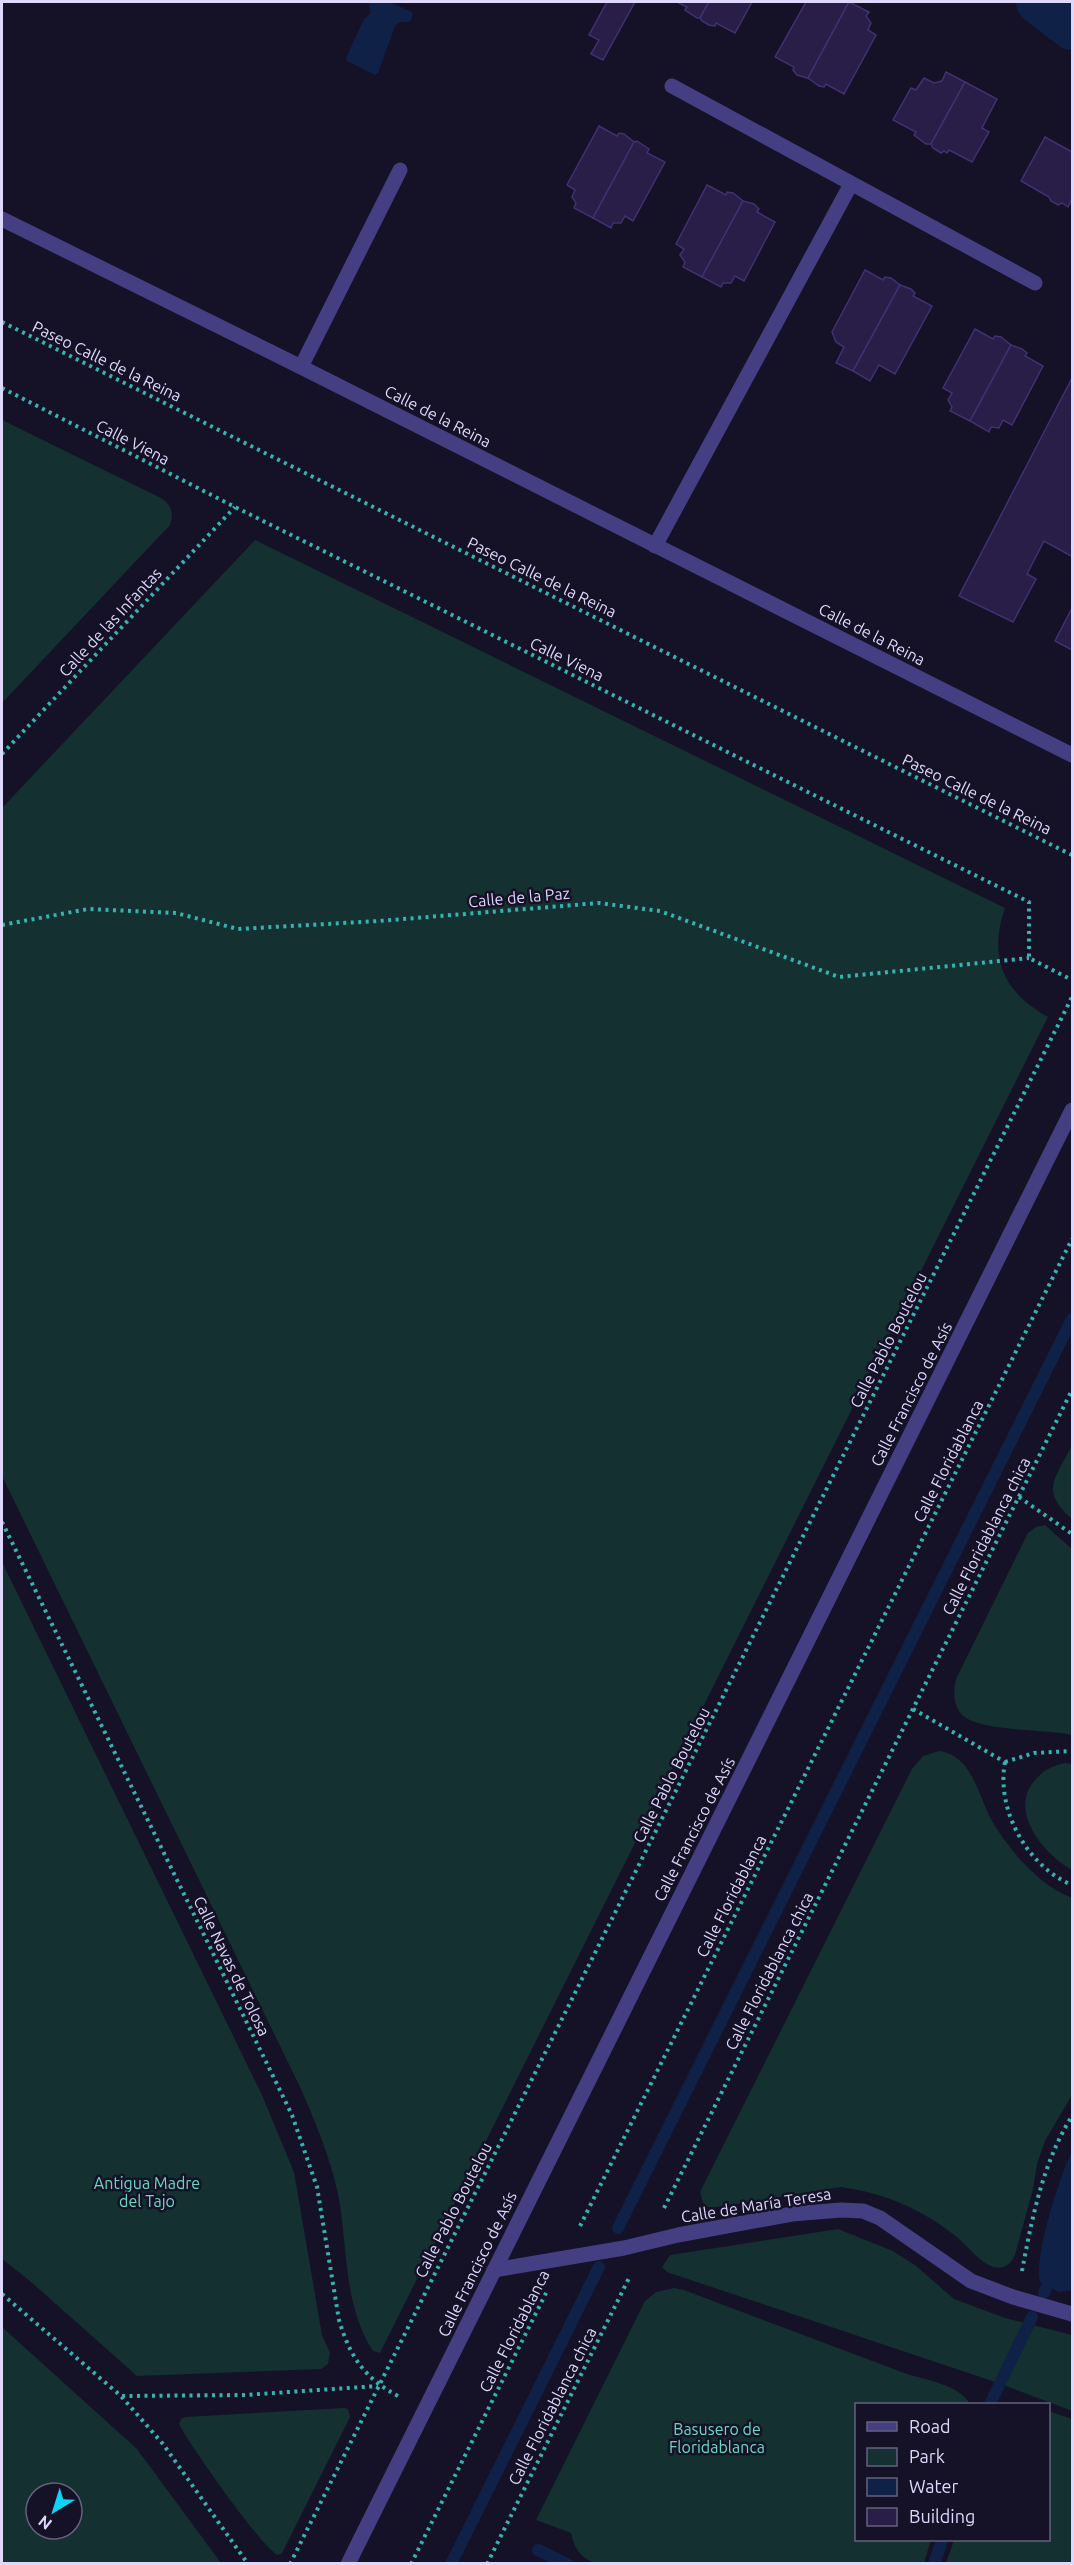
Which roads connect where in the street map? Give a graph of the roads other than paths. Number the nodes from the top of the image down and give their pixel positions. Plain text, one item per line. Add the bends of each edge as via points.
1 (672, 86) dead end
2 (399, 171) dead end
3 (851, 184) junction
4 (2, 219) edge
5 (1035, 283) dead end
6 (301, 367) junction
7 (655, 546) junction
8 (1072, 755) edge
9 (1072, 1110) edge
10 (494, 2270) junction
11 (1072, 2314) edge
12 (348, 2564) edge

1 - 3 street
2 - 6 street
3 - 5 street
3 - 7 street
4 - 6 street, Calle de la Reina
6 - 7 street, Calle de la Reina
7 - 8 street, Calle de la Reina
9 - 10 street, Calle Francisco de Asís
10 - 11 street, Calle de María Teresa via 792,2214 863,2211 880,2218 971,2281
10 - 12 street, Calle Francisco de Asís

